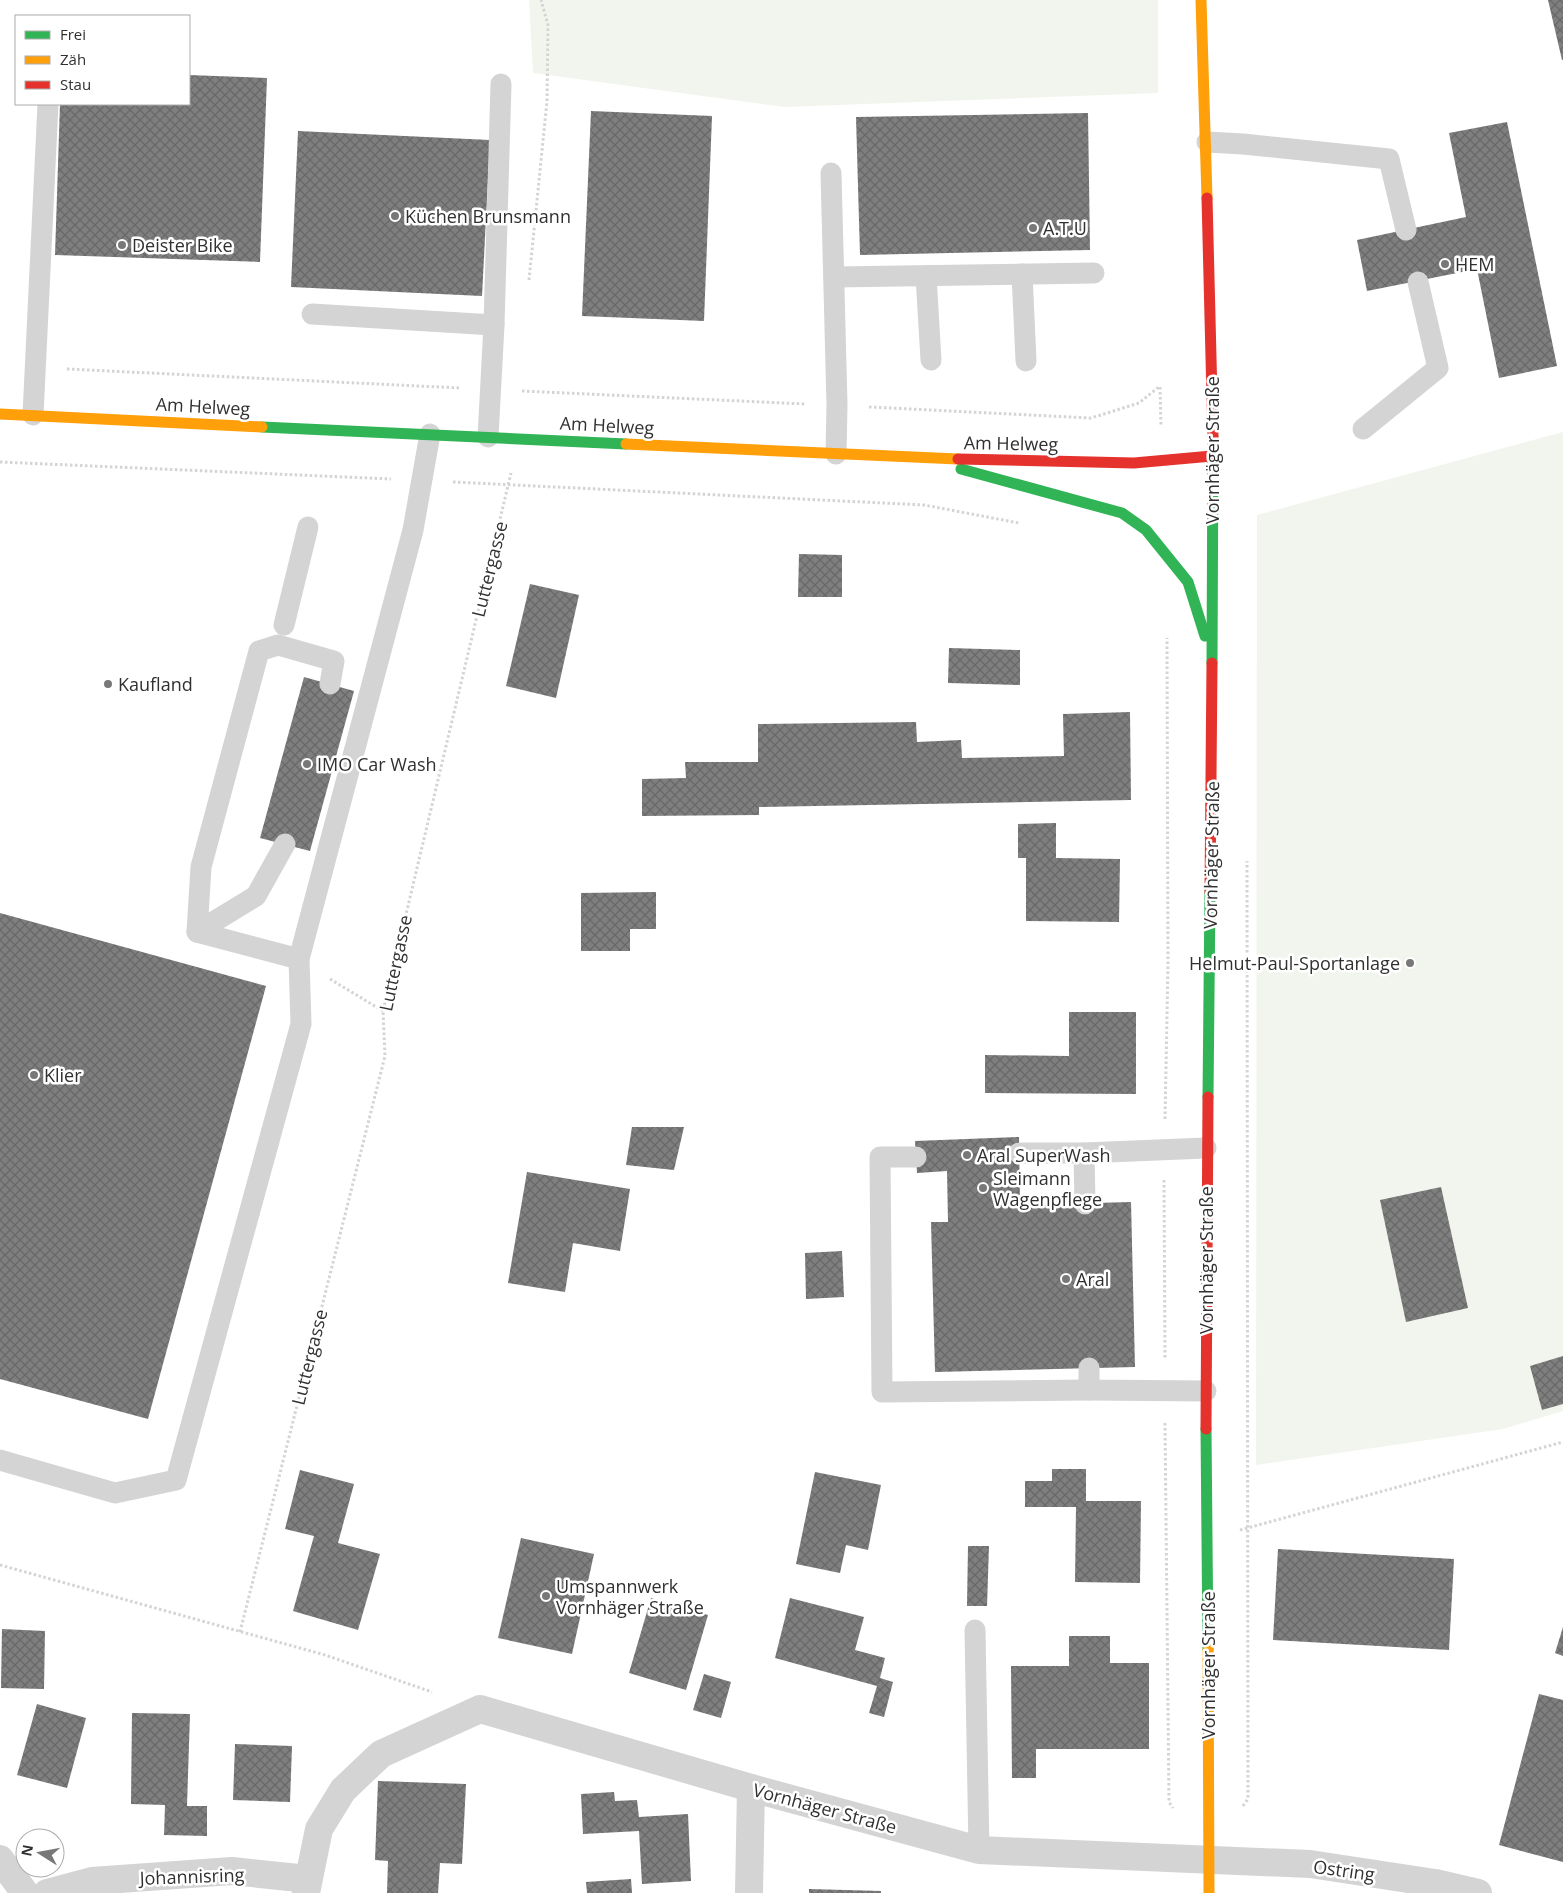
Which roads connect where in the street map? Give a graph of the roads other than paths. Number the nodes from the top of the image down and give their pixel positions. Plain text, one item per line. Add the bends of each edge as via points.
1 (1201, 5) edge
2 (501, 84) dead end
3 (48, 105) edge
4 (1207, 142) junction
5 (831, 173) dead end
6 (1406, 230) dead end
7 (1094, 273) dead end
8 (1022, 274) junction
9 (926, 276) junction
10 (834, 277) junction
11 (1418, 282) dead end
12 (312, 314) dead end
13 (494, 325) junction
14 (931, 360) dead end
15 (1026, 361) dead end
16 (0, 414) edge
17 (33, 415) junction
18 (1363, 429) dead end
19 (430, 434) junction
20 (488, 437) junction
21 (836, 454) junction
22 (1212, 456) junction
23 (918, 458) junction
24 (308, 527) dead end
25 (284, 625) dead end
26 (1213, 663) junction
27 (330, 684) dead end
28 (285, 844) dead end
29 (198, 932) junction
30 (299, 959) junction
31 (1206, 1148) junction
32 (1019, 1153) dead end
33 (1084, 1153) junction
34 (916, 1156) dead end
35 (1085, 1204) dead end
36 (1089, 1368) dead end
37 (1089, 1390) junction
38 (1206, 1391) junction
39 (0, 1460) edge
40 (975, 1630) dead end
41 (480, 1709) joint
42 (751, 1788) junction
43 (979, 1850) junction
44 (0, 1858) edge
45 (1209, 1859) junction
46 (307, 1886) edge
47 (25, 1893) edge
48 (47, 1893) edge
49 (748, 1893) edge
50 (1209, 1893) edge
51 (1478, 1893) edge

1 - 4 main road, Vornhäger Straße
2 - 13 lane
3 - 17 lane
4 - 6 lane via 1389,159
4 - 22 main road, Vornhäger Straße
5 - 10 lane
7 - 8 lane
8 - 9 lane
8 - 15 lane
9 - 10 lane
9 - 14 lane
10 - 21 lane
11 - 18 lane via 1438,368
12 - 13 lane
13 - 20 lane
16 - 17 main road, Am Helweg
17 - 19 main road, Am Helweg
19 - 20 main road, Am Helweg
19 - 30 lane via 413,530
20 - 21 main road, Am Helweg
21 - 23 main road, Am Helweg
22 - 23 main road, Am Helweg via 1134,463
22 - 26 main road, Vornhäger Straße
23 - 26 main road via 1122,513 1146,530 1188,582
24 - 25 lane
26 - 31 main road, Vornhäger Straße
27 - 29 lane via 334,661 278,645 259,651 201,868
28 - 29 lane via 256,896
29 - 30 lane
30 - 39 lane via 301,1024 176,1480 115,1493
31 - 33 lane
31 - 38 main road, Vornhäger Straße
32 - 33 lane
33 - 35 lane
34 - 37 lane via 880,1157 882,1392
36 - 37 lane
37 - 38 lane
38 - 45 main road, Vornhäger Straße
40 - 43 lane
41 - 42 street, Vornhäger Straße
41 - 46 street, Johannisring via 382,1754 343,1790 319,1829
42 - 43 street, Vornhäger Straße
42 - 49 street
43 - 45 street, Vornhäger Straße
44 - 47 street
45 - 50 main road, Vornhäger Straße
45 - 51 street, Ostring via 1310,1864 1435,1883
46 - 48 street, Johannisring via 232,1871 92,1881

